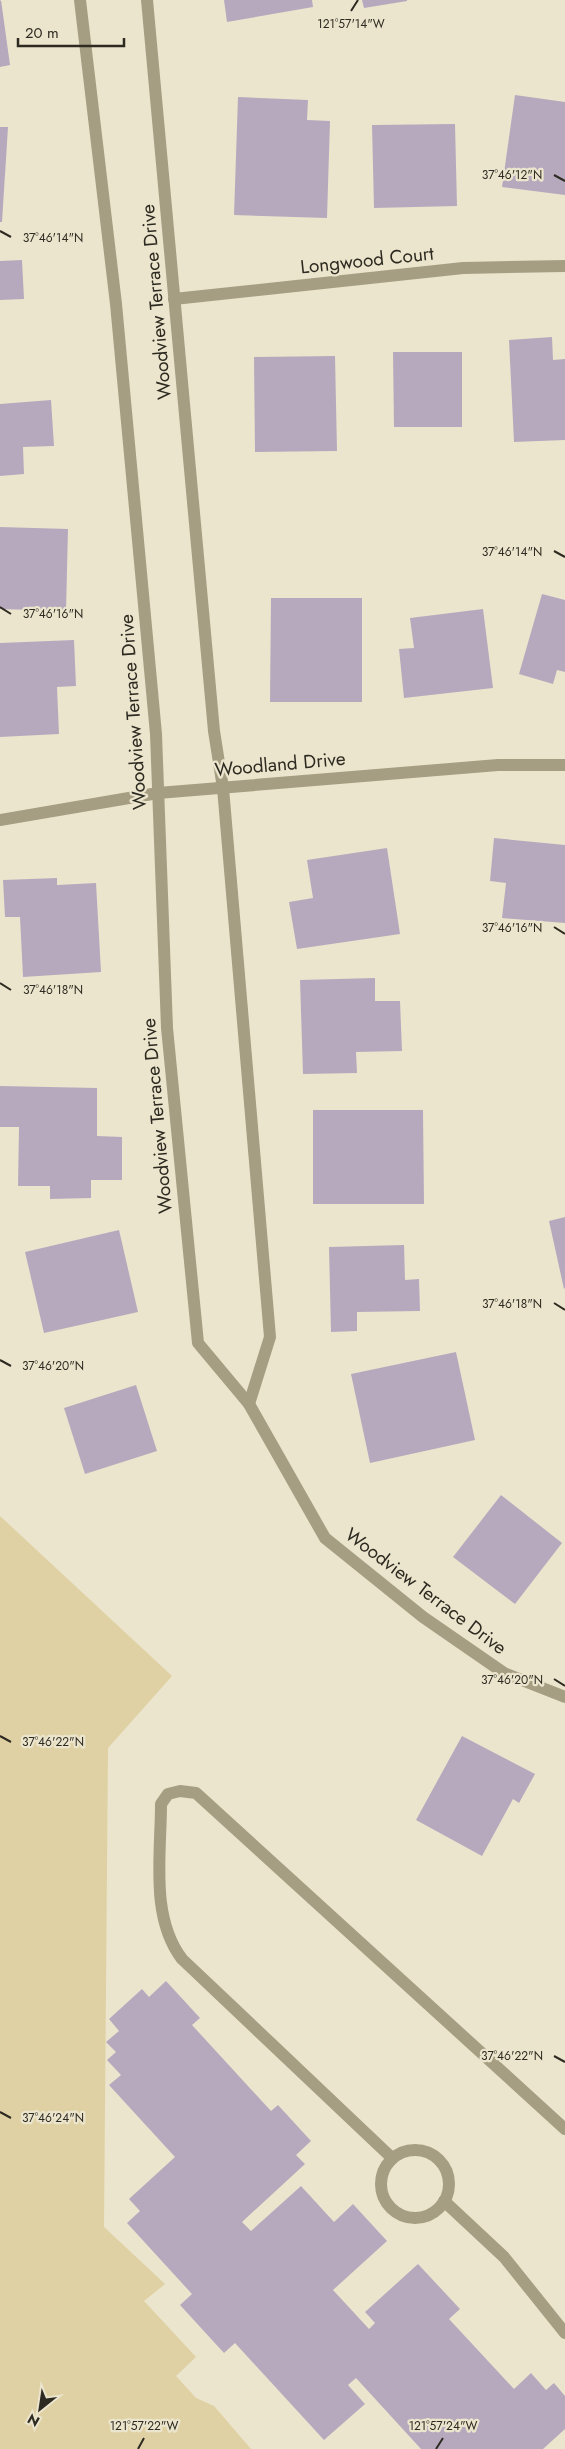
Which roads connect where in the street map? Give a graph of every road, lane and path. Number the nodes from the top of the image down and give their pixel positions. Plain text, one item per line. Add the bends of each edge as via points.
1 (80, 0) edge
2 (147, 0) edge
3 (565, 266) edge
4 (174, 299) junction
5 (565, 765) edge
6 (223, 788) junction
7 (158, 793) junction
8 (0, 820) edge
9 (249, 1404) junction
10 (565, 1697) edge
11 (565, 2129) edge
12 (392, 2158) junction
13 (444, 2201) junction
14 (565, 2333) edge

1 - 7 street, Woodview Terrace Drive via 116,304 156,734
2 - 4 street, Woodview Terrace Drive
3 - 4 street, Longwood Court via 463,268
4 - 6 street, Woodview Terrace Drive via 214,730
5 - 6 street, Woodland Drive via 498,765
6 - 7 street, Woodland Drive
6 - 9 street, Woodview Terrace Drive via 270,1337
7 - 8 street, Woodland Drive
7 - 9 street, Woodview Terrace Drive via 167,1028 198,1343
9 - 10 street, Woodview Terrace Drive via 325,1538 422,1617 504,1673
11 - 12 street via 196,1793 180,1790 168,1794 161,1804 161,1908 173,1948
12 - 13 street via 411,2150 436,2158 449,2181
12 - 13 street via 385,2168 381,2190 393,2210 415,2218 437,2210
13 - 14 street via 504,2257

